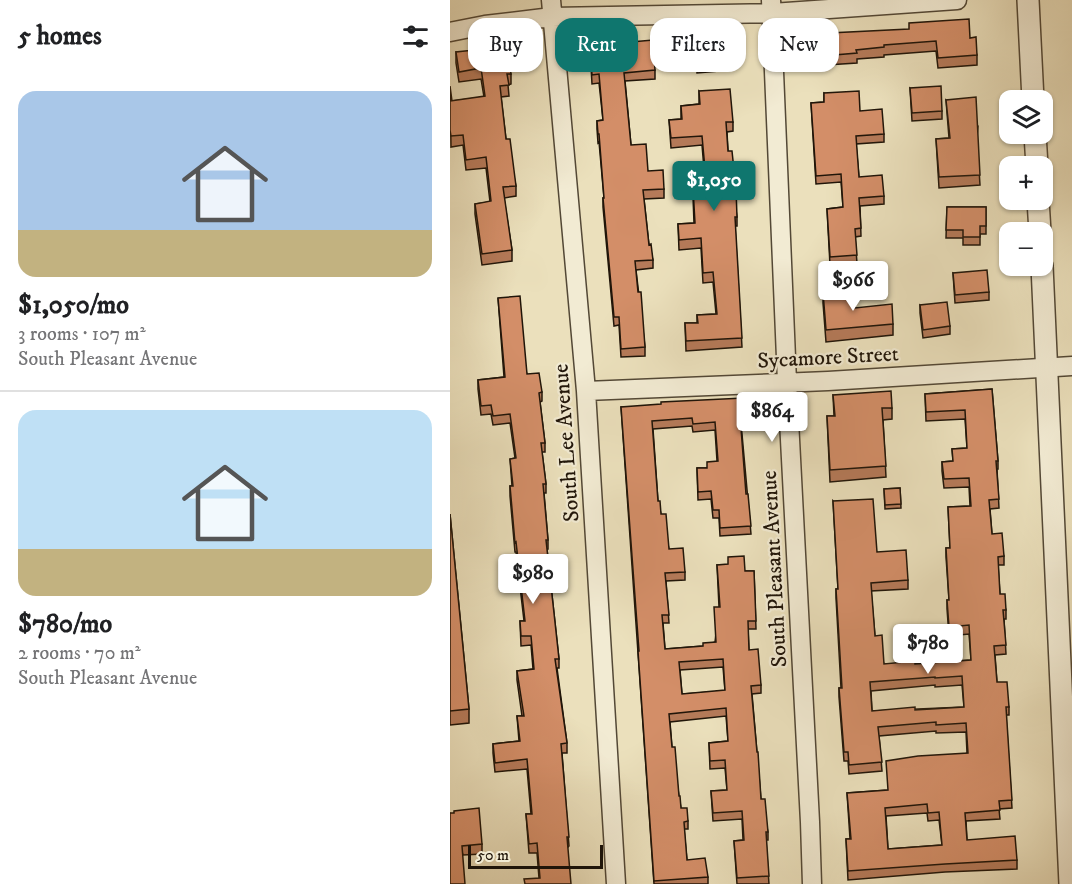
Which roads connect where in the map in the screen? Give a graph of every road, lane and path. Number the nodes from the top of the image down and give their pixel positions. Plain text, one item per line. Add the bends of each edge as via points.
1 (957, 0) edge
2 (1028, 0) edge
3 (771, 6) edge
4 (552, 9) edge
5 (450, 32) edge
6 (1032, 90) edge
7 (1042, 276) edge
8 (1072, 366) edge
9 (1047, 367) junction
10 (787, 382) junction
11 (586, 391) junction
12 (616, 884) edge
13 (812, 884) edge
14 (1070, 884) edge

1 - 3 street
2 - 6 street
3 - 4 street
3 - 10 street, South Pleasant Avenue
4 - 5 street
4 - 11 street, South Lee Avenue
7 - 9 street
8 - 9 street, Sycamore Street
9 - 10 street, Sycamore Street
9 - 14 street
10 - 11 street, Sycamore Street
10 - 13 street, South Pleasant Avenue
11 - 12 street, South Lee Avenue

